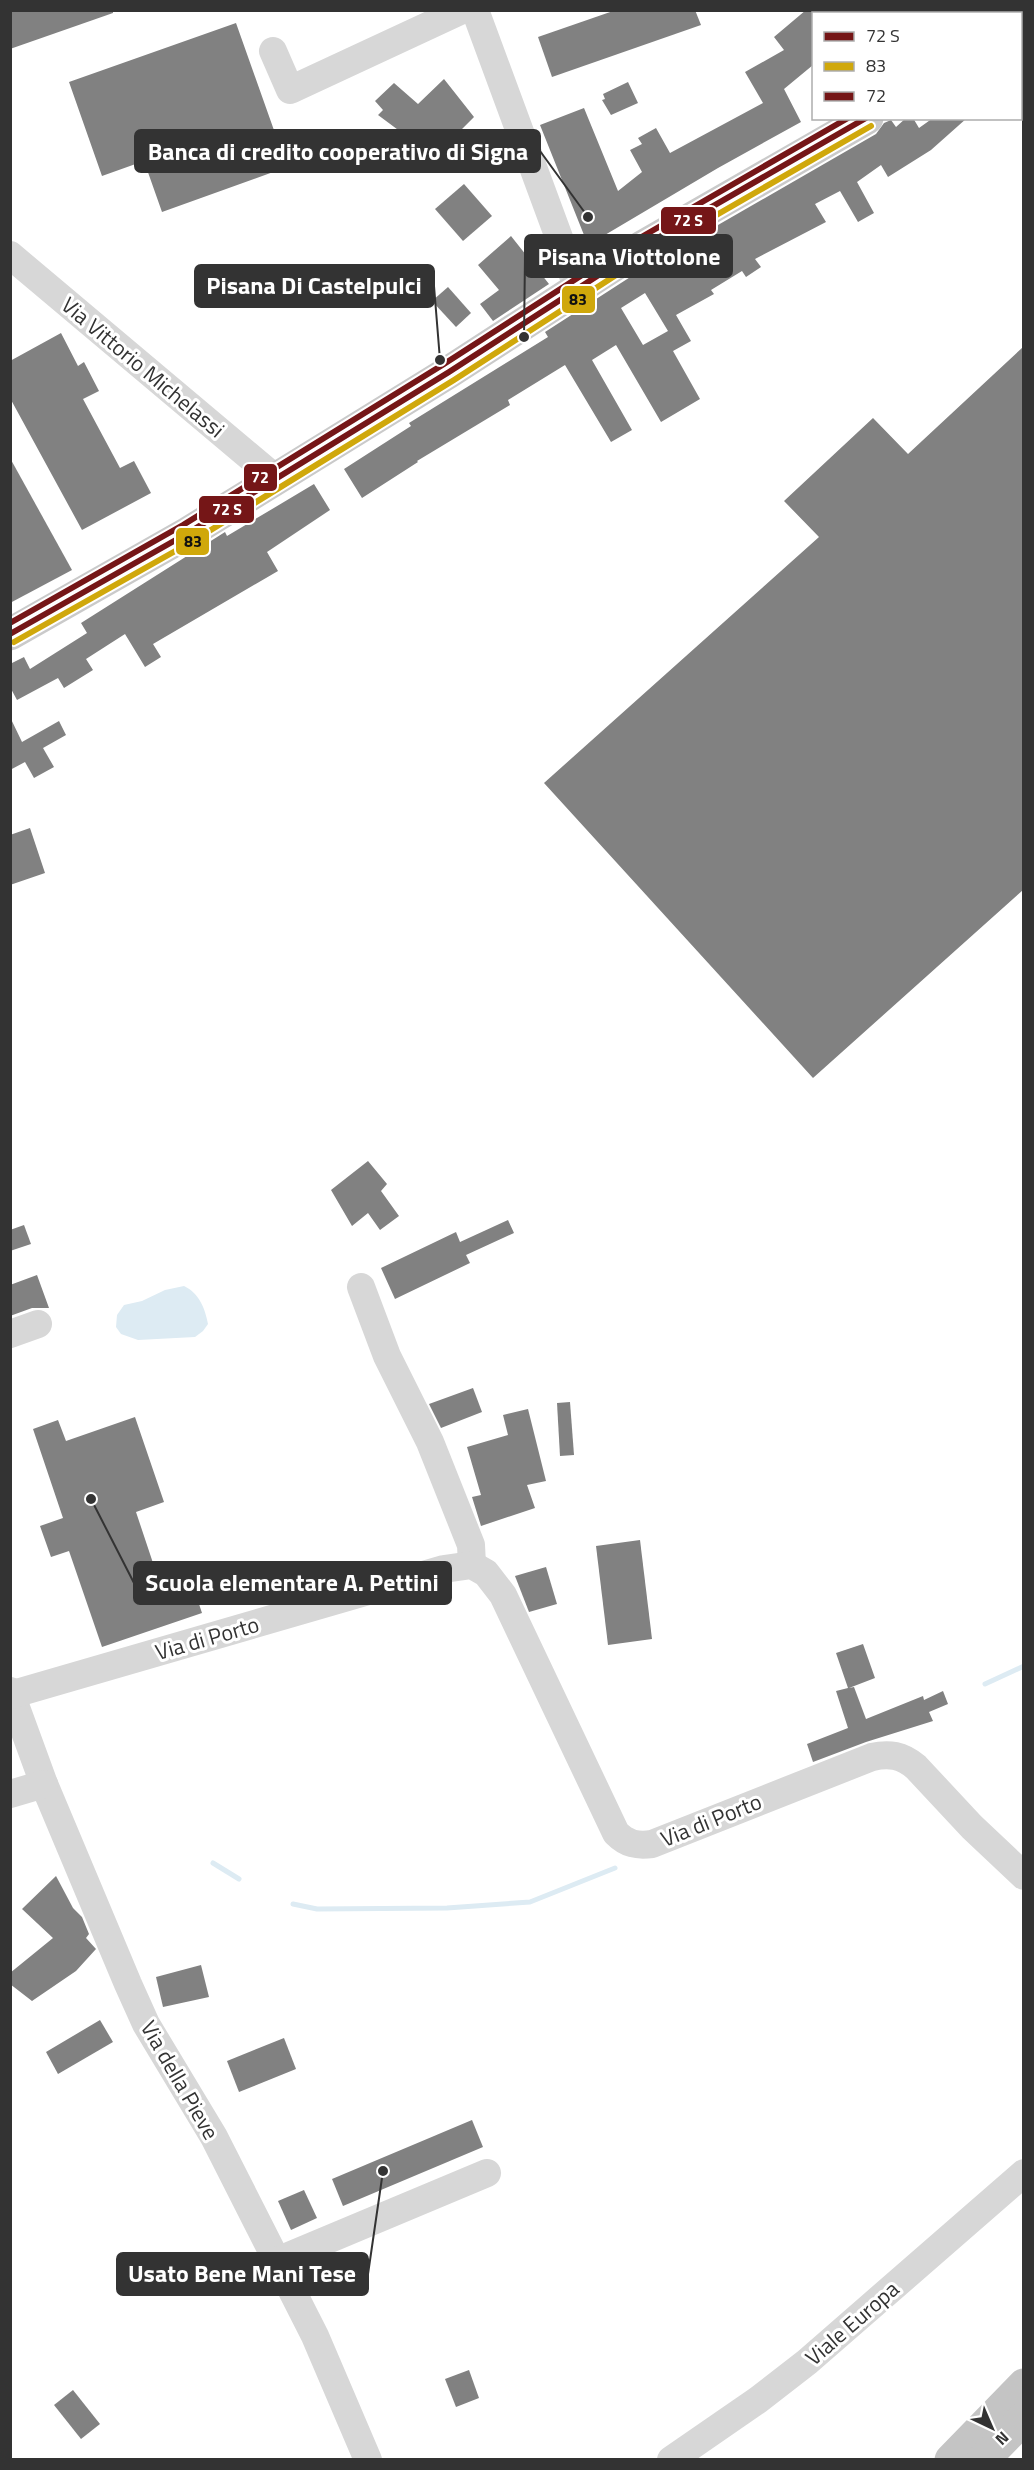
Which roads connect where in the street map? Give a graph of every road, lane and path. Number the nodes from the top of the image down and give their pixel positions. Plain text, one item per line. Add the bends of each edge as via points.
1 (462, 10) edge
2 (475, 10) edge
3 (273, 51) dead end
4 (864, 120) edge
5 (10, 255) edge
6 (578, 289) junction
7 (275, 478) junction
8 (10, 634) edge
9 (361, 1287) dead end
10 (38, 1324) dead end
11 (10, 1334) edge
12 (472, 1565) junction
13 (11, 1693) edge
14 (44, 1784) junction
15 (10, 1794) edge
16 (1023, 1876) edge
17 (487, 2173) dead end
18 (1023, 2173) edge
19 (277, 2261) junction
20 (1023, 2385) edge
21 (1023, 2418) edge
22 (368, 2460) edge
23 (670, 2460) edge
24 (951, 2460) edge
25 (983, 2460) edge

1 - 3 street via 290,90
2 - 6 street
4 - 6 main road via 642,247
5 - 7 street, Via Vittorio Michelassi
6 - 7 main road
7 - 8 main road via 118,575
9 - 12 street via 387,1356 430,1442 471,1545
10 - 11 street
12 - 13 street, Via di Porto via 444,1569
12 - 16 street, Via di Porto via 486,1573 503,1595 622,1839 640,1846 652,1844 872,1757 892,1755 906,1758 916,1767
13 - 14 street, Via della Pieve
14 - 15 street
14 - 19 street, Via della Pieve via 146,2024 214,2137
17 - 19 street
18 - 23 street, Viale Europa via 807,2362
19 - 22 street, Via della Pieve via 315,2336
20 - 24 highway
21 - 25 highway

